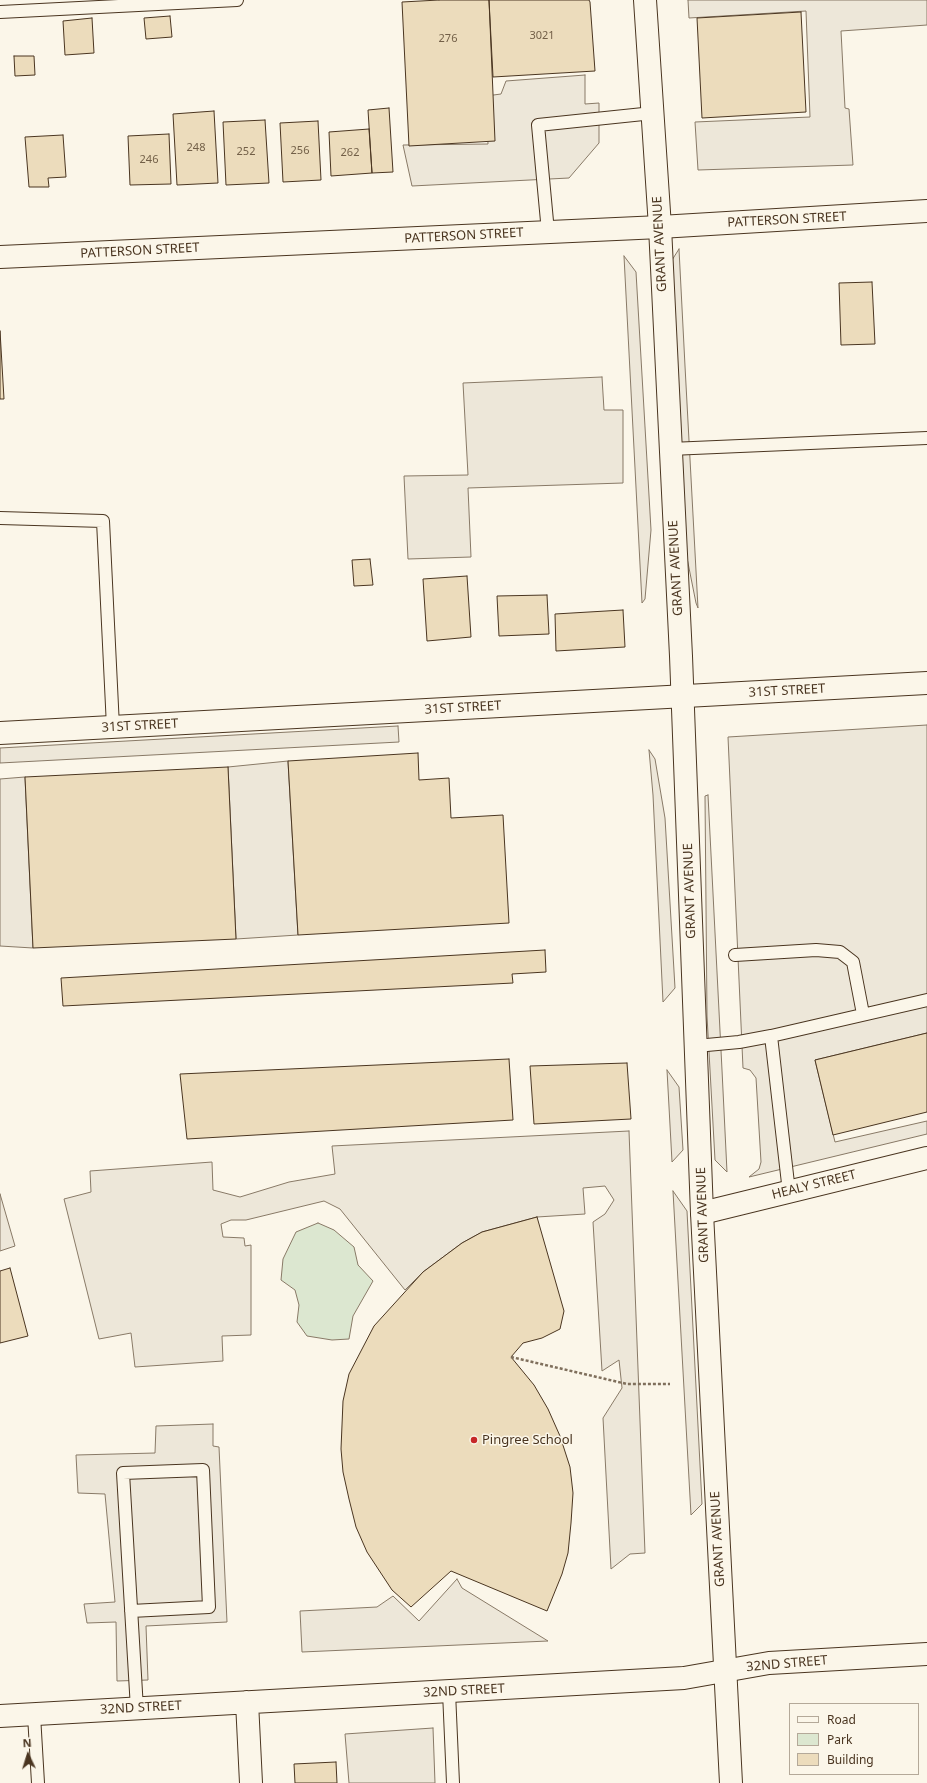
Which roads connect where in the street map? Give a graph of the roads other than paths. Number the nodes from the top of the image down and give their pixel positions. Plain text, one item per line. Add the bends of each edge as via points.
1 (237, 0) edge
2 (645, 0) edge
3 (0, 12) edge
4 (653, 113) junction
5 (927, 212) edge
6 (660, 227) junction
7 (548, 232) junction
8 (0, 257) edge
9 (927, 438) edge
10 (670, 449) junction
11 (0, 518) edge
12 (927, 684) edge
13 (683, 696) junction
14 (113, 727) junction
15 (0, 733) edge
16 (735, 954) dead end
17 (927, 1000) edge
18 (863, 1014) junction
19 (771, 1036) junction
20 (696, 1046) junction
21 (927, 1158) edge
22 (789, 1192) junction
23 (702, 1213) junction
24 (131, 1611) junction
25 (927, 1654) edge
26 (725, 1671) junction
27 (449, 1692) junction
28 (247, 1702) junction
29 (137, 1709) junction
30 (34, 1714) junction
31 (0, 1716) edge
32 (38, 1783) edge
33 (251, 1783) edge
34 (454, 1783) edge
35 (731, 1783) edge

1 - 3 lane
2 - 4 street, GRANT AVENUE
4 - 6 street, GRANT AVENUE
4 - 7 lane via 538,125
5 - 6 street, PATTERSON STREET
6 - 7 street, PATTERSON STREET
6 - 10 street, GRANT AVENUE
7 - 8 street, PATTERSON STREET
9 - 10 lane
10 - 13 street, GRANT AVENUE
11 - 14 lane via 103,521
12 - 13 street, 31ST STREET
13 - 14 street, 31ST STREET
13 - 20 street, GRANT AVENUE
14 - 15 street, 31ST STREET
16 - 18 lane via 816,950 840,952 853,962
17 - 18 lane
18 - 19 lane
19 - 20 lane
19 - 22 lane
20 - 23 street, GRANT AVENUE
21 - 22 street, HEALY STREET
22 - 23 street, HEALY STREET
23 - 26 street, GRANT AVENUE
24 - 24 lane via 123,1473 203,1470 209,1607
24 - 29 lane
25 - 26 street, 32ND STREET via 769,1663
26 - 27 street, 32ND STREET via 684,1678
26 - 35 street, GRANT AVENUE
27 - 28 street, 32ND STREET
27 - 34 lane
28 - 29 street, 32ND STREET
28 - 33 street
29 - 30 street, 32ND STREET
30 - 31 street, 32ND STREET
30 - 32 lane

